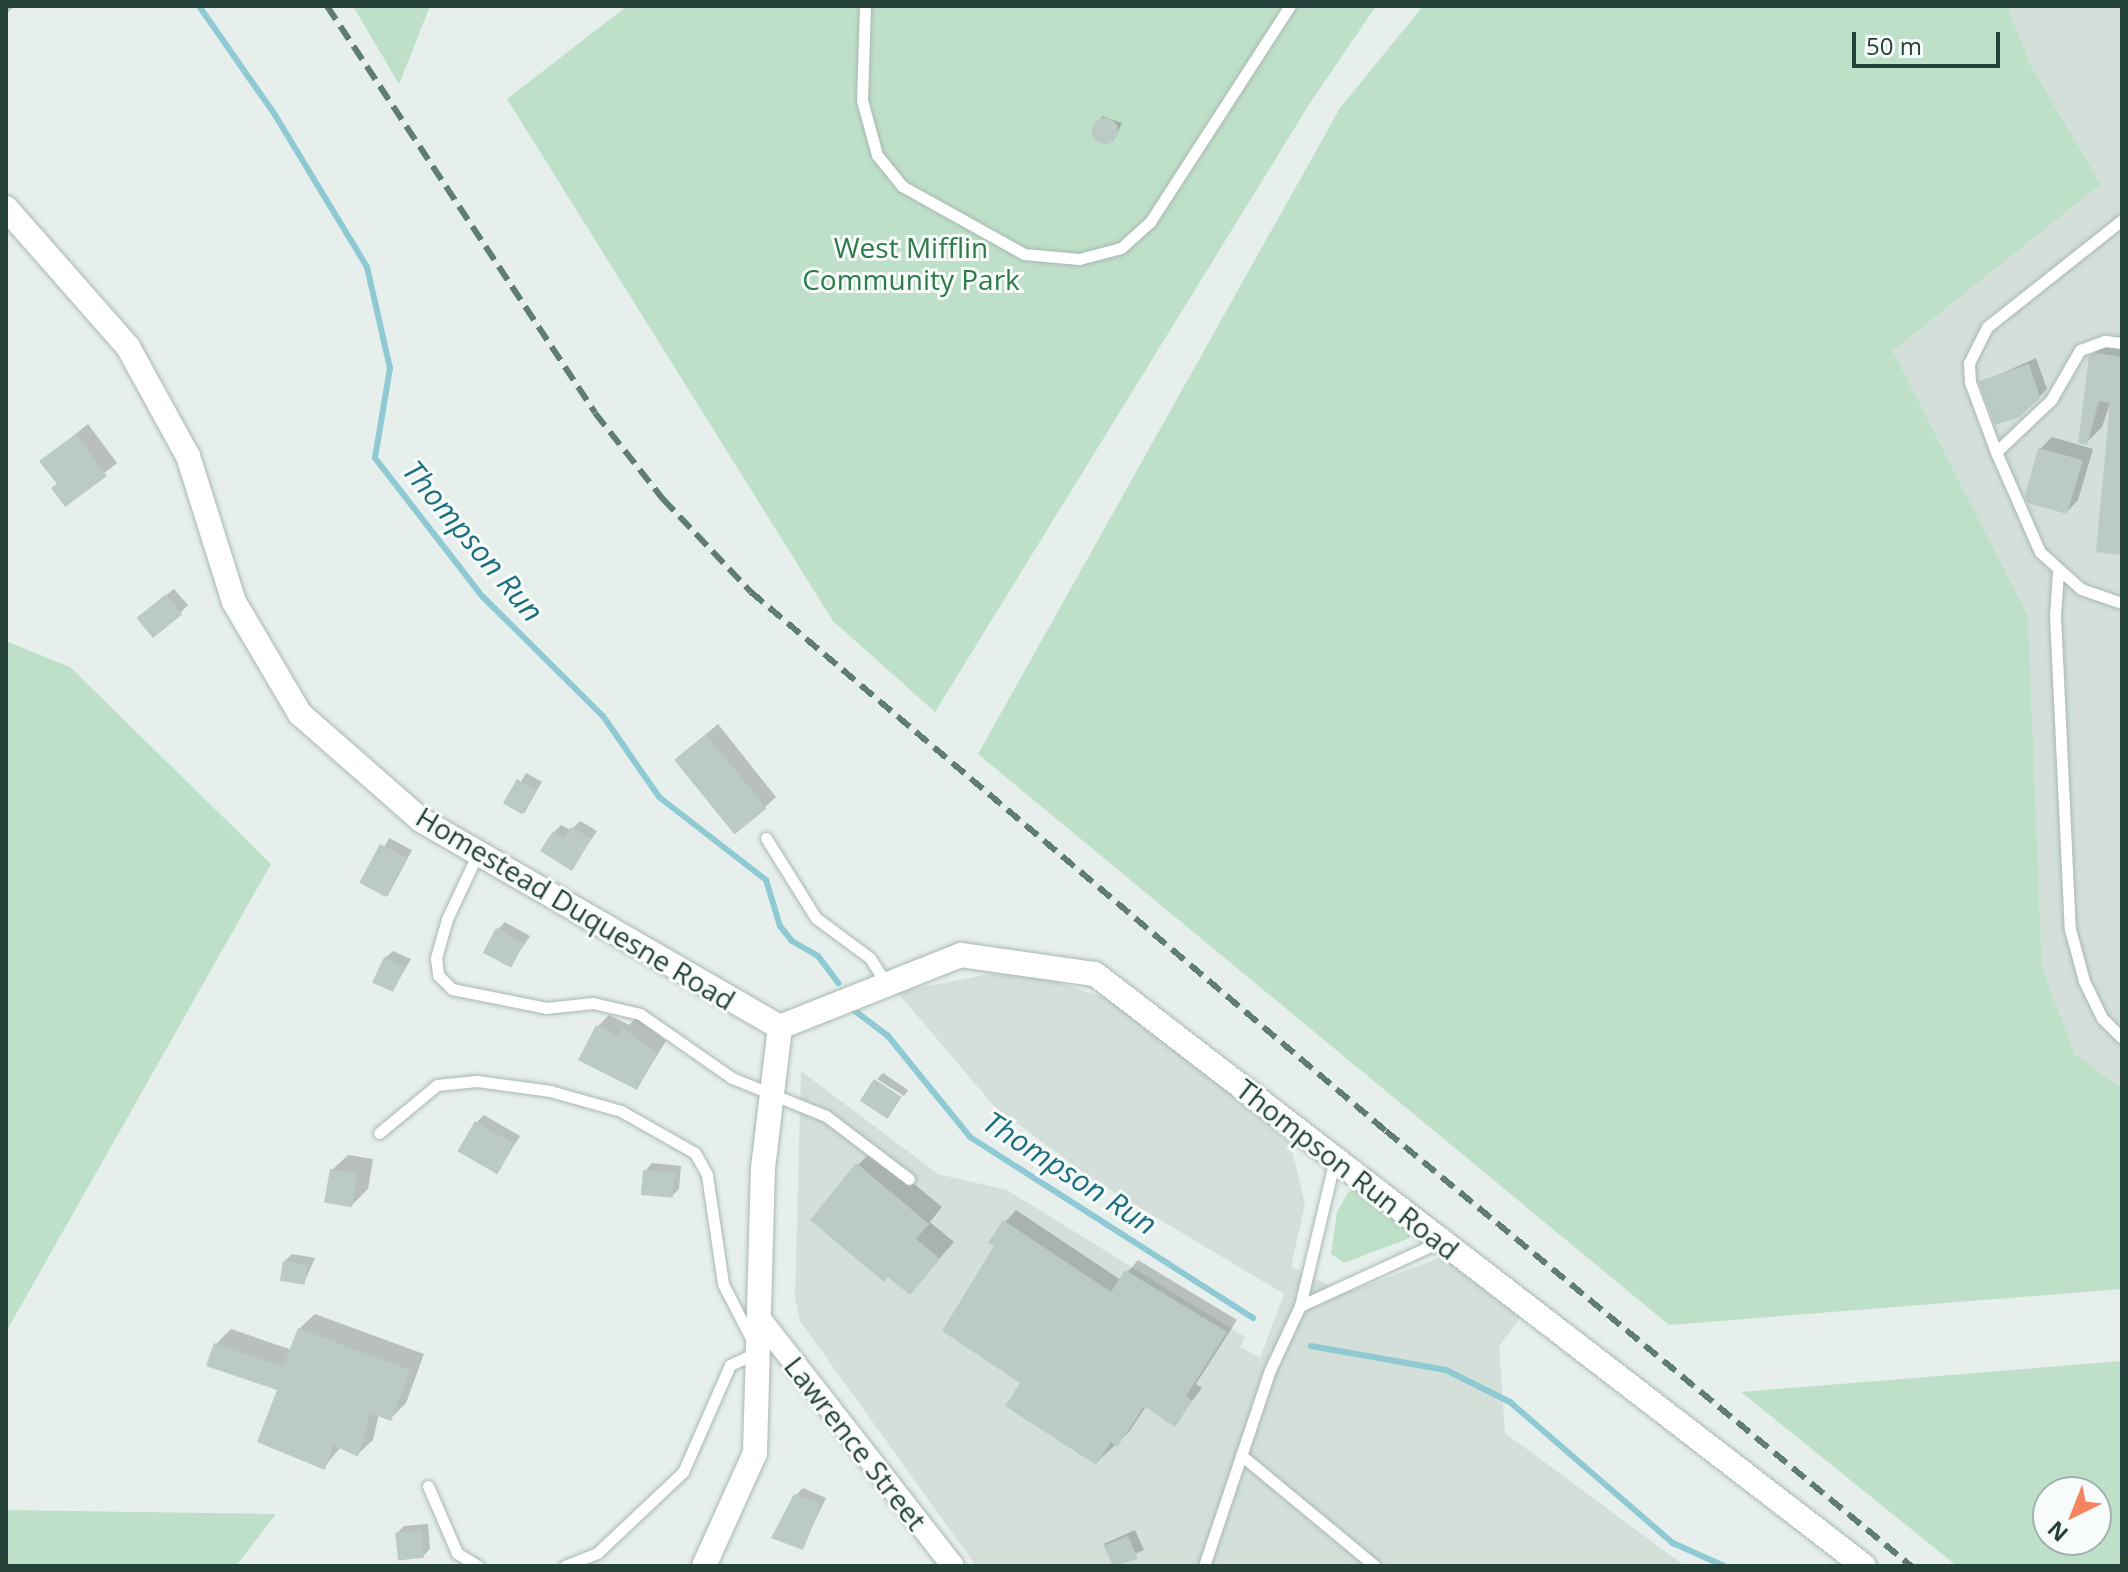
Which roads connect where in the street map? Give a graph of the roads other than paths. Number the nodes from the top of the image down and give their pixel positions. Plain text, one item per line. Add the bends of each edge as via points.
1 (865, 6) edge
2 (1290, 6) edge
3 (6, 208) edge
4 (2122, 220) edge
5 (2122, 343) edge
6 (1996, 452) junction
7 (2058, 572) junction
8 (2122, 603) edge
9 (766, 838) dead end
10 (478, 853) junction
11 (885, 982) junction
12 (780, 1027) junction
13 (2122, 1038) edge
14 (771, 1097) junction
15 (379, 1133) dead end
16 (1335, 1159) junction
17 (909, 1179) dead end
18 (1441, 1241) junction
19 (1300, 1306) junction
20 (760, 1319) junction
21 (758, 1352) junction
22 (1241, 1455) junction
23 (428, 1486) dead end
24 (478, 1566) edge
25 (565, 1566) edge
26 (704, 1566) edge
27 (953, 1566) edge
28 (1204, 1566) edge
29 (1375, 1566) edge
30 (1864, 1566) edge

1 - 2 lane via 862,100 877,155 902,186 1024,254 1079,259 1121,248 1150,222
3 - 10 street, Homestead Duquesne Road via 128,347 188,456 234,602 300,714 421,820
4 - 6 lane via 2019,299 1975,344 1970,382
5 - 6 lane via 2105,341 2080,350 2051,400
6 - 7 lane via 2034,540
7 - 8 lane via 2081,589
7 - 13 lane via 2055,615 2070,929 2084,981 2102,1018
9 - 11 lane via 816,918 870,958
10 - 12 street, Homestead Duquesne Road
10 - 14 lane via 447,919 436,958 438,975 452,989 546,1008 593,1003 640,1014 732,1078
11 - 12 street, Thompson Run Road
11 - 16 street, Thompson Run Road via 961,955 1095,974
12 - 14 street
14 - 17 lane via 826,1116
14 - 20 street via 763,1168
15 - 21 lane via 437,1085 477,1081 550,1091 607,1107 671,1135 695,1153 707,1175 723,1284
16 - 18 street, Thompson Run Road
16 - 19 lane
18 - 19 lane
18 - 30 street, Thompson Run Road
19 - 22 lane via 1270,1370
20 - 21 street
20 - 27 street, Lawrence Street
21 - 25 lane via 730,1365 683,1472 597,1553
21 - 26 street via 755,1453
22 - 28 lane
22 - 29 lane
23 - 24 lane via 457,1553

